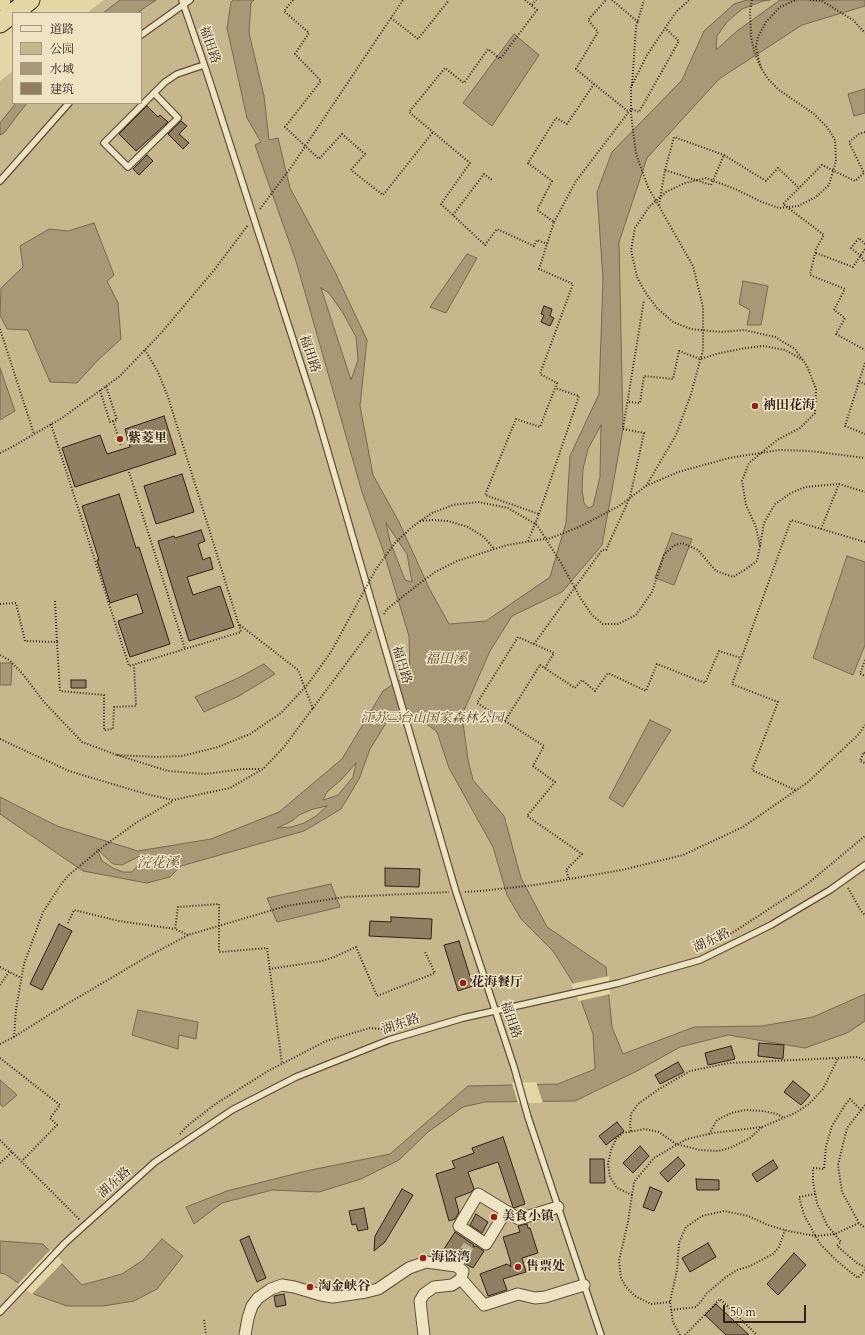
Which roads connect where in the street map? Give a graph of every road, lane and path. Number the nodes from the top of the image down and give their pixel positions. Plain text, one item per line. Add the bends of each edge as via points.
1 (30, 0) edge
2 (190, 0) edge
3 (293, 0) edge
4 (403, 0) edge
5 (449, 0) edge
6 (525, 0) edge
7 (536, 0) edge
8 (606, 0) edge
9 (612, 0) edge
10 (644, 0) edge
11 (689, 0) edge
12 (752, 0) edge
13 (796, 0) edge
14 (810, 0) edge
15 (183, 2) edge
16 (531, 6) junction
17 (14, 12) edge
18 (12, 14) edge
19 (391, 18) junction
20 (638, 22) junction
21 (0, 23) edge
22 (665, 28) junction
23 (865, 33) edge
24 (142, 34) edge
25 (204, 64) junction
26 (761, 68) junction
27 (594, 84) junction
28 (632, 87) junction
29 (154, 93) junction
30 (68, 104) edge
31 (631, 109) junction
32 (630, 113) junction
33 (433, 131) junction
34 (865, 132) edge
35 (305, 146) junction
36 (724, 155) junction
37 (665, 170) junction
38 (492, 180) dead end
39 (0, 181) edge
40 (799, 188) junction
41 (659, 206) junction
42 (453, 215) junction
43 (253, 218) junction
44 (554, 222) junction
45 (547, 244) junction
46 (865, 244) edge
47 (865, 249) edge
48 (816, 253) junction
49 (861, 256) junction
50 (865, 263) edge
51 (644, 300) dead end
52 (0, 329) edge
53 (145, 350) junction
54 (865, 350) edge
55 (700, 360) junction
56 (803, 360) junction
57 (865, 363) edge
58 (859, 381) junction
59 (865, 384) edge
60 (106, 386) junction
61 (555, 388) junction
62 (100, 390) junction
63 (629, 402) junction
64 (114, 421) junction
65 (51, 424) junction
66 (34, 434) junction
67 (865, 434) edge
68 (121, 446) dead end
69 (0, 453) edge
70 (865, 458) edge
71 (129, 472) dead end
72 (839, 484) junction
73 (646, 486) junction
74 (865, 492) edge
75 (630, 497) junction
76 (539, 514) junction
77 (420, 522) junction
78 (821, 528) junction
79 (528, 541) junction
80 (865, 542) edge
81 (760, 546) junction
82 (494, 549) junction
83 (55, 601) dead end
84 (0, 604) edge
85 (377, 622) junction
86 (239, 624) junction
87 (57, 642) junction
88 (534, 644) junction
89 (185, 649) junction
90 (0, 655) edge
91 (741, 658) junction
92 (865, 660) edge
93 (134, 665) junction
94 (545, 668) junction
95 (865, 676) edge
96 (313, 709) junction
97 (504, 721) junction
98 (865, 725) edge
99 (0, 739) edge
100 (865, 753) edge
101 (117, 755) junction
102 (865, 763) edge
103 (263, 769) junction
104 (796, 790) junction
105 (173, 800) junction
106 (865, 836) edge
107 (865, 865) edge
108 (569, 879) junction
109 (844, 880) junction
110 (456, 892) junction
111 (865, 915) edge
112 (68, 923) dead end
113 (219, 926) junction
114 (175, 929) junction
115 (188, 935) junction
116 (706, 947) dead end
117 (425, 952) dead end
118 (1, 968) edge
119 (270, 969) junction
120 (10, 972) junction
121 (21, 978) junction
122 (0, 985) edge
123 (496, 1011) junction
124 (393, 1030) dead end
125 (14, 1037) junction
126 (0, 1044) edge
127 (0, 1058) edge
128 (838, 1058) junction
129 (865, 1060) edge
130 (282, 1064) junction
131 (865, 1105) edge
132 (861, 1110) junction
133 (784, 1118) junction
134 (762, 1126) junction
135 (631, 1131) junction
136 (709, 1134) junction
137 (178, 1136) dead end
138 (0, 1140) edge
139 (676, 1144) junction
140 (12, 1152) junction
141 (22, 1161) junction
142 (0, 1163) edge
143 (815, 1194) junction
144 (632, 1195) junction
145 (558, 1207) junction
146 (506, 1211) junction
147 (859, 1223) junction
148 (85, 1225) junction
149 (865, 1228) edge
150 (785, 1230) junction
151 (835, 1234) junction
152 (816, 1236) junction
153 (463, 1255) tunnel mouth
154 (456, 1266) junction
155 (865, 1269) edge
156 (461, 1278) junction
157 (584, 1285) junction
158 (670, 1302) junction
159 (671, 1310) junction
160 (0, 1312) edge
161 (204, 1320) dead end
162 (206, 1335) edge
163 (245, 1335) edge
164 (424, 1335) edge
165 (600, 1335) edge
166 (680, 1335) edge
167 (685, 1335) edge
168 (757, 1335) edge

1 - 17 highway
2 - 15 lane
3 - 35 path via 284,11 309,33 295,54 321,81 284,127
4 - 19 path
5 - 19 path via 418,39
6 - 16 path
7 - 16 path
8 - 27 path via 588,20 598,32 576,69
9 - 20 path
10 - 20 path
11 - 22 path via 676,12
12 - 26 path, bridge via 751,36
13 - 26 path, bridge via 780,7 766,22 758,37 756,47
14 - 23 path via 822,1 853,20
15 - 24 lane
15 - 25 lane, 福田路
16 - 33 path via 537,10 500,59 488,49 464,83 445,68 418,101 410,112
18 - 21 highway
19 - 35 path
20 - 28 path
22 - 28 path via 647,55
22 - 31 path via 679,41 639,112
25 - 29 lane via 177,74
25 - 43 lane, 福田路
26 - 56 path, bridge via 779,90 814,114 835,140 836,161 829,185 816,197 798,206 779,208 706,178 685,183 666,192 649,207 635,228 631,250 637,277 645,292 657,308 673,322 691,329 721,332 744,330 775,337 795,349
27 - 32 path
27 - 44 path via 567,124 556,118 528,162 552,181 537,210
28 - 31 path
29 - 29 lane via 104,143 128,167 178,118
30 - 39 lane
31 - 32 path
32 - 41 path via 636,154 648,187
32 - 44 path via 576,181
33 - 35 path via 383,195 351,170 365,154 342,134 319,159
33 - 42 path via 470,163 441,204
34 - 40 path via 849,142 864,173 855,181 822,164
35 - 43 path
36 - 37 path via 711,185
36 - 37 path via 674,137
36 - 40 path via 766,181 778,168
37 - 41 path
38 - 42 path via 484,174
40 - 48 path via 783,204 824,235
41 - 55 path via 693,266 703,307 703,350
42 - 45 path via 486,245 497,229 534,246 537,240
43 - 53 path via 215,269
43 - 85 lane, 福田路 via 316,411
44 - 45 path
45 - 61 path via 539,269 574,284 540,374 557,383
46 - 49 path via 859,238 851,248
47 - 49 path
48 - 49 path via 853,267
48 - 54 path via 810,275 845,289 834,310 845,318 836,334
49 - 50 path
51 - 63 path
52 - 66 path
53 - 60 path via 120,376
53 - 86 path via 158,372 168,397
55 - 56 path via 720,353 764,346 785,350
55 - 63 path via 679,352 673,379 644,376 640,403
55 - 73 path via 676,435
56 - 81 path, bridge via 816,389 815,413 800,428 777,440 749,463 742,481 746,505 756,526
57 - 58 path
58 - 59 path
58 - 67 path via 845,426
60 - 62 path
60 - 64 path via 117,420
61 - 76 path via 579,396
61 - 76 path via 540,427 516,419 485,495
62 - 64 path via 110,422
62 - 65 path
63 - 75 path via 623,429 644,433
64 - 68 path
65 - 66 path
65 - 93 path via 129,666
66 - 69 path
70 - 73 path via 779,450 729,458 678,472
71 - 89 path
72 - 74 path
72 - 78 path
72 - 81 path via 805,487 775,504 764,523
73 - 75 path
75 - 79 path via 619,506 579,527 551,538
75 - 88 path via 606,550 602,550
76 - 79 path
77 - 81 path, bridge via 432,513 453,505 478,502 508,508 537,526 581,599 592,615 603,624 618,624 636,616 652,592 664,555 673,546 682,543 698,550 716,571 733,577 757,561
77 - 82 path via 448,521 468,527 484,537
77 - 101 path, bridge via 395,543 376,569 331,652 308,684 281,713 250,734 218,747 182,756
78 - 80 path
78 - 91 path via 791,520
79 - 82 path
82 - 85 path via 457,561 435,572 387,609
83 - 87 path
84 - 87 path via 16,603 25,641
85 - 96 path
85 - 110 lane, 福田路
86 - 89 path via 241,632
86 - 96 path via 298,670
87 - 93 path via 60,691 104,695 104,730 113,729 114,707 136,706
88 - 94 path via 554,653
88 - 97 path via 518,638 476,703
89 - 93 path
90 - 101 path, bridge via 22,673 44,702 82,742
91 - 94 path via 719,651 705,683 657,664 646,690 608,674 595,691 582,680 575,688
91 - 104 path via 732,684 778,702 752,770
92 - 95 path via 860,674
94 - 97 path via 540,665
96 - 103 path via 284,747
97 - 108 path via 544,746 532,766 555,782 527,816 582,854 566,870
98 - 104 path via 847,746
99 - 105 path via 69,771
100 - 102 path via 860,761
101 - 103 path, bridge via 168,770 205,774
103 - 105 path via 230,788
104 - 108 path via 743,827 683,855 622,870
105 - 121 path via 114,839 62,883 43,912
106 - 116 path via 806,885
107 - 109 lane, 湖东路
108 - 110 path via 535,885
109 - 111 path
109 - 123 lane, 湖东路 via 771,925 700,960 619,983
110 - 113 path via 345,897 286,906
110 - 123 lane, 福田路
112 - 114 path via 74,910 119,921
113 - 114 path via 219,904 178,907
113 - 115 path
113 - 119 path via 219,952 267,948
114 - 115 path
115 - 125 path
117 - 119 path via 435,973 377,996 356,947 334,957
118 - 120 path
119 - 130 path
120 - 121 path
120 - 122 path
121 - 125 path
123 - 145 lane, 福田路
123 - 148 lane, 湖东路 via 389,1040 296,1076 232,1110 155,1162
124 - 130 path via 370,1028 326,1041
125 - 126 path
127 - 141 path via 60,1105 50,1118 56,1125
128 - 129 path via 858,1057
128 - 133 path via 824,1089 809,1104
128 - 135 path via 729,1063 690,1071 638,1104 631,1114
130 - 137 path via 214,1105
131 - 132 path
132 - 143 path via 850,1099 832,1126 826,1146 824,1169 812,1168
132 - 147 path via 847,1128 838,1165 842,1192
133 - 134 path
133 - 136 path via 763,1111 746,1110 731,1113 717,1120
134 - 136 path
134 - 139 path via 750,1138 718,1151
135 - 139 path via 645,1129 659,1132
135 - 144 path via 616,1139 608,1164 610,1177 617,1188
136 - 139 path
138 - 140 path
139 - 144 path via 654,1158 634,1182
140 - 141 path
140 - 142 path
141 - 148 path
143 - 151 path via 827,1225
143 - 152 path via 799,1197 804,1215
144 - 158 path via 619,1261 621,1278 626,1287 640,1299 651,1304
145 - 146 street via 519,1219
145 - 157 lane, 福田路
146 - 146 street via 478,1194 459,1226 473,1238 486,1244
147 - 149 path
147 - 151 path
148 - 160 lane, 湖东路
150 - 152 path
150 - 158 path via 748,1216 724,1211 702,1216 686,1227 679,1243 677,1270
150 - 159 path via 779,1247 773,1254 726,1277 706,1294 696,1307
151 - 152 path
151 - 155 path via 841,1242 837,1246
152 - 155 path via 836,1261 858,1278
153 - 154 street
154 - 156 street via 464,1271
154 - 163 street via 426,1262 409,1268 378,1289 333,1296 321,1296 282,1285 258,1298 252,1306
156 - 157 street via 484,1305 518,1294 535,1298 545,1297
156 - 164 street via 452,1285 434,1287 424,1294 420,1301
157 - 165 lane, 福田路
158 - 159 path
159 - 166 path via 673,1322
161 - 162 path
167 - 168 path via 720,1298

